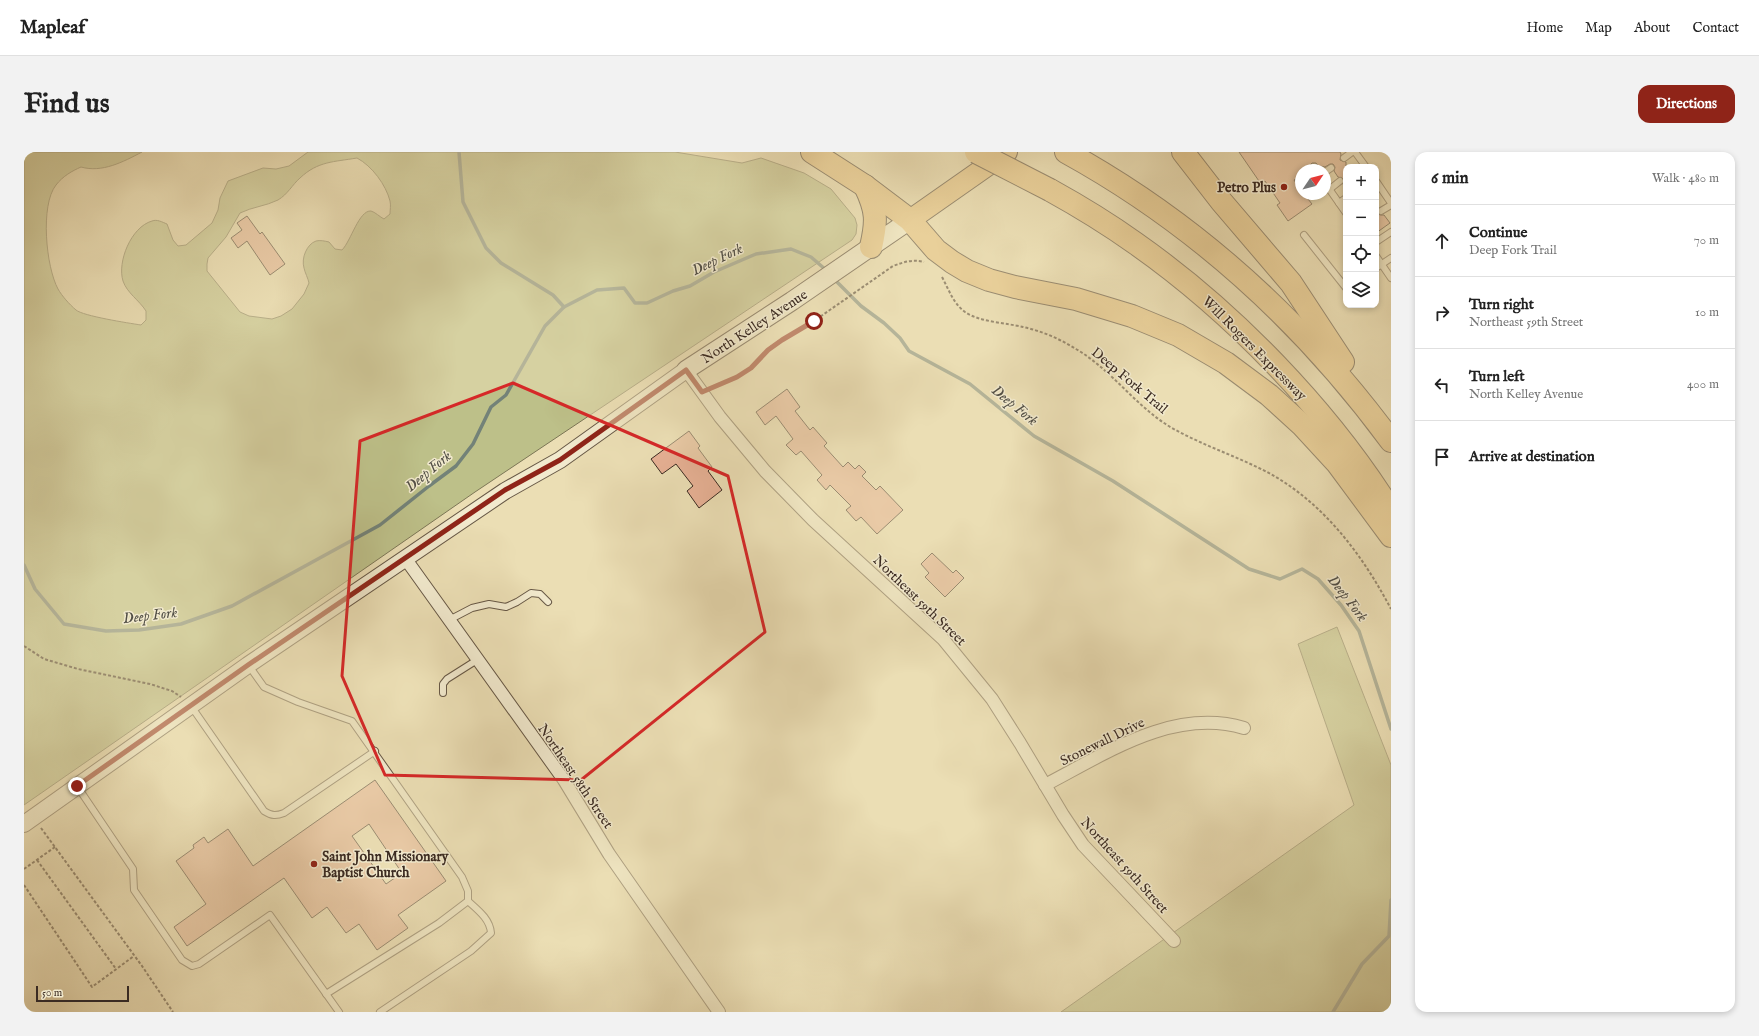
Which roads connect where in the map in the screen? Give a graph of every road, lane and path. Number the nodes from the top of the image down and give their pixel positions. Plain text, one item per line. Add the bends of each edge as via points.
1 (812, 152) edge
2 (976, 152) edge
3 (1008, 152) edge
4 (1066, 152) edge
5 (1183, 152) edge
6 (1354, 152) edge
7 (1344, 158) dead end
8 (1362, 164) edge
9 (1340, 181) dead end
10 (865, 186) junction
11 (1379, 186) edge
12 (1331, 188) edge
13 (1382, 190) junction
14 (1331, 191) edge
15 (1379, 192) edge
16 (1343, 200) edge
17 (1339, 203) junction
18 (1391, 204) edge
19 (1343, 209) edge
20 (1381, 211) dead end
21 (910, 220) junction
22 (1391, 232) edge
23 (1304, 235) dead end
24 (1379, 240) edge
25 (871, 248) junction
26 (1391, 258) edge
27 (1379, 260) edge
28 (927, 263) dead end
29 (1382, 264) junction
30 (1379, 266) edge
31 (939, 273) dead end
32 (1391, 278) edge
33 (1343, 284) edge
34 (686, 370) junction
35 (702, 392) junction
36 (1391, 437) edge
37 (1391, 441) edge
38 (1391, 511) edge
39 (1391, 536) edge
40 (405, 558) junction
41 (548, 602) dead end
42 (1391, 609) edge
43 (449, 620) junction
44 (24, 646) edge
45 (477, 660) junction
46 (248, 665) junction
47 (444, 693) dead end
48 (190, 705) junction
49 (1244, 728) dead end
50 (375, 751) junction
51 (1045, 785) junction
52 (77, 786) junction
53 (29, 820) edge
54 (55, 847) junction
55 (37, 860) junction
56 (24, 869) edge
57 (24, 885) edge
58 (468, 901) junction
59 (1174, 941) dead end
60 (134, 956) junction
61 (116, 969) junction
62 (326, 994) junction
63 (173, 1012) edge
64 (339, 1012) edge
65 (380, 1012) edge
66 (719, 1012) edge

1 - 10 highway
2 - 38 highway, Will Rogers Expressway, bridge via 1098,218 1136,243 1198,292 1232,322 1314,407 1350,451
3 - 21 main road, North Kelley Avenue
4 - 37 highway via 1091,165 1164,213 1214,252 1272,303 1349,386
5 - 36 highway via 1291,283
6 - 7 lane
6 - 8 lane
9 - 12 lane
10 - 21 highway
10 - 25 highway via 874,205 876,226
11 - 13 lane
13 - 15 lane
13 - 18 lane
14 - 17 lane
16 - 17 lane
17 - 19 lane
18 - 20 lane
21 - 25 main road, North Kelley Avenue
21 - 39 highway via 936,250 952,262 989,280 1076,299 1132,316 1178,335 1226,363 1269,395 1302,425 1336,463
22 - 24 lane
23 - 33 lane
25 - 34 main road, North Kelley Avenue
26 - 29 lane
27 - 29 lane
28 - 35 path via 917,260 893,266 768,350 751,368
29 - 30 lane
29 - 32 lane
31 - 42 path, Deep Fork Trail via 956,302 966,312 982,319 1050,336 1076,349 1098,363 1145,408 1171,427 1267,472 1315,504 1356,550
34 - 35 street, Northeast 59th Street
34 - 40 street, North Kelley Avenue via 560,460 505,490
35 - 51 street, Northeast 59th Street via 765,471 813,520 943,640 992,699
40 - 43 street, Northeast 58th Street
40 - 46 street, North Kelley Avenue
41 - 43 lane via 540,594 531,593 506,607 489,604 472,608
43 - 45 street, Northeast 58th Street
44 - 48 path via 44,659 172,691
45 - 47 lane via 447,679 443,684
45 - 66 street, Northeast 58th Street via 564,780 609,854
46 - 48 street, North Kelley Avenue
46 - 50 lane via 264,687 352,721
48 - 50 lane via 264,812 270,815 278,816 284,813
48 - 52 street, North Kelley Avenue
49 - 51 street, Stonewall Drive via 1227,723 1182,725 1142,735
50 - 58 lane via 462,877 468,891
51 - 59 street, Northeast 59th Street via 1083,845
52 - 53 street, North Kelley Avenue
52 - 62 lane via 133,869 134,890 182,960 192,966 199,964 270,914
53 - 54 path
54 - 55 path
54 - 60 path
55 - 56 path
55 - 61 path
57 - 61 path via 92,987
58 - 62 lane via 439,923
58 - 65 lane via 487,920 491,933 471,951
60 - 61 path
60 - 63 path
62 - 64 lane

